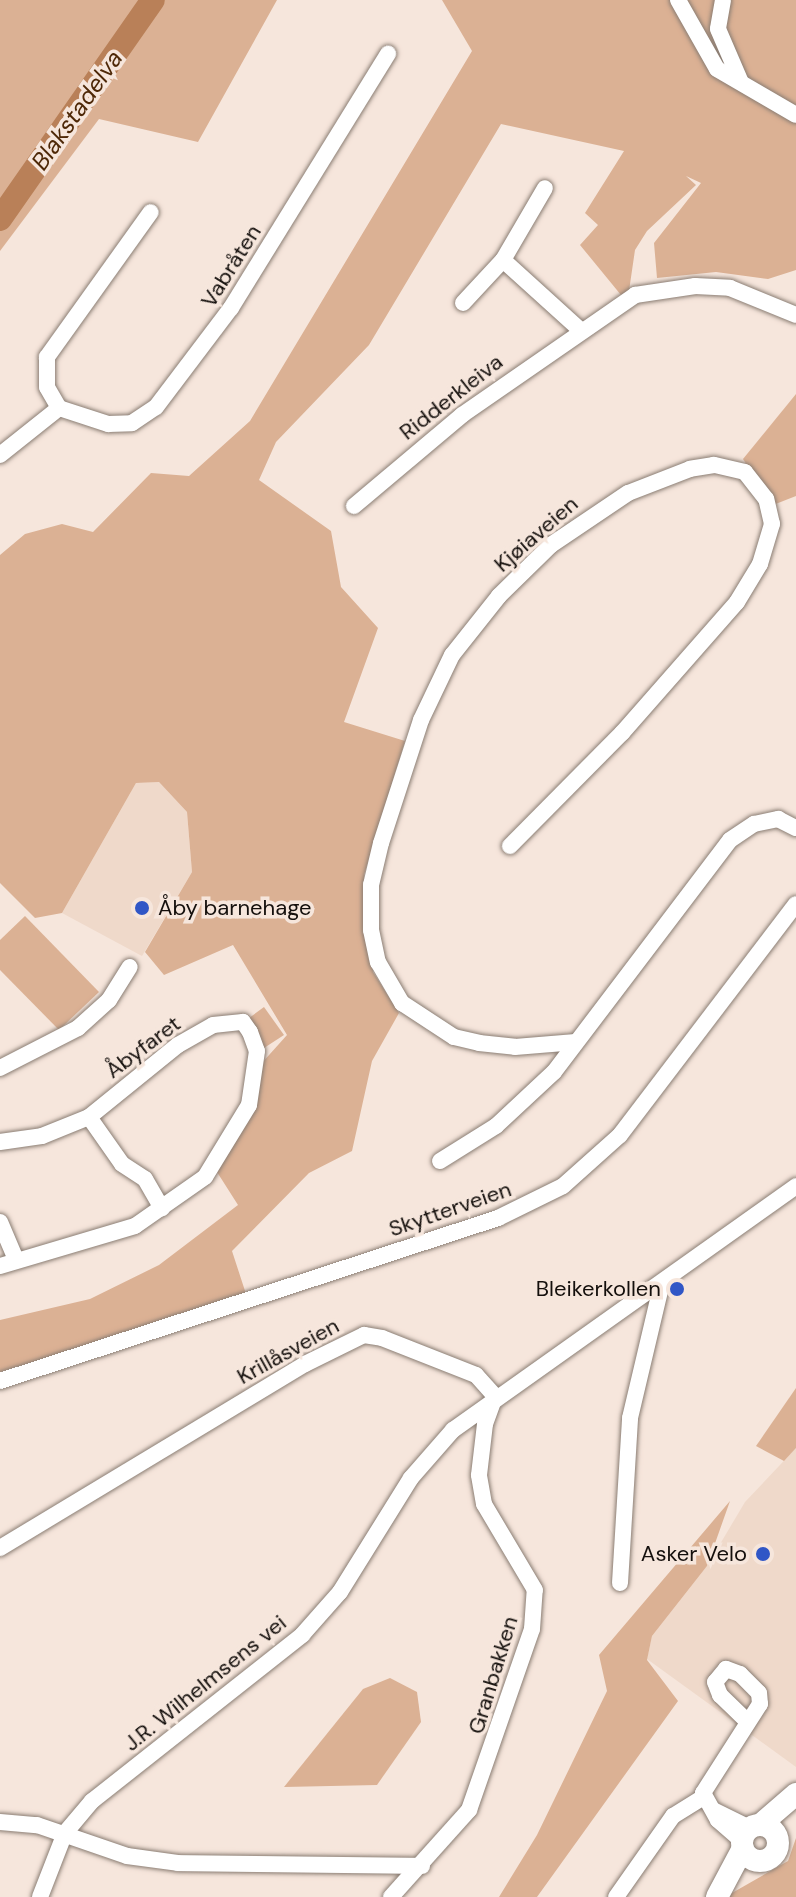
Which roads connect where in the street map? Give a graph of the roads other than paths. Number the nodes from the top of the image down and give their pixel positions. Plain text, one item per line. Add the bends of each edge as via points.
1 (678, 0) edge
2 (723, 0) edge
3 (388, 54) dead end
4 (743, 84) junction
5 (796, 115) edge
6 (545, 188) dead end
7 (151, 212) dead end
8 (503, 260) junction
9 (463, 303) dead end
10 (796, 315) edge
11 (579, 329) junction
12 (59, 408) junction
13 (0, 455) edge
14 (354, 506) dead end
15 (796, 828) edge
16 (510, 846) dead end
17 (796, 904) edge
18 (130, 967) dead end
19 (576, 1042) junction
20 (0, 1068) edge
21 (89, 1117) junction
22 (0, 1142) edge
23 (440, 1161) dead end
24 (796, 1186) edge
25 (162, 1209) junction
26 (0, 1222) edge
27 (7, 1262) edge
28 (662, 1283) junction
29 (0, 1381) edge
30 (495, 1396) junction
31 (0, 1548) edge
32 (620, 1583) dead end
33 (747, 1721) dead end
34 (796, 1794) edge
35 (796, 1800) edge
36 (710, 1804) junction
37 (0, 1822) edge
38 (65, 1833) junction
39 (755, 1840) junction
40 (422, 1866) junction
41 (40, 1897) edge
42 (391, 1897) edge
43 (616, 1897) edge
44 (719, 1897) edge

1 - 4 street via 717,69
2 - 4 street via 718,29
3 - 12 street, Vabråten via 231,308 156,407 132,423 108,424
4 - 5 street
6 - 8 street
7 - 12 street via 47,357 47,387
8 - 9 street
8 - 11 street
10 - 11 street, Ridderkleiva via 759,295 695,286 635,295
11 - 14 street, Ridderkleiva via 462,415
12 - 13 street
15 - 19 street via 778,819 766,821 730,840
16 - 19 street, Kjøiaveien via 622,733 737,602 760,564 772,524 766,499 745,472 725,466 690,469 628,493 551,545 499,596 452,655 433,694 381,843 371,885 371,930 378,962 402,1003 454,1037 479,1043 515,1047
17 - 29 street, Skytterveien via 620,1135 563,1186 498,1218
18 - 20 street via 109,1000 78,1028
19 - 23 street via 519,1105
21 - 22 street, Åbyfaret via 42,1136
21 - 25 street via 122,1164 145,1179
21 - 25 street, Åbyfaret via 178,1045 213,1025 243,1022 257,1051 249,1105 213,1168
24 - 28 street
25 - 27 street, Åbyfaret via 122,1230
26 - 27 street, Åbyfaret
28 - 30 street
28 - 32 street via 630,1418
30 - 31 street, Krillåsveien via 476,1375 437,1358 382,1338 352,1339
30 - 38 street, J.R. Wilhelmsens vei via 453,1430 411,1478 340,1592 302,1635 92,1801
30 - 40 street, Granbakken via 485,1424 479,1475 484,1504 530,1574 537,1602 507,1714 469,1810
33 - 36 street via 706,1782
34 - 39 main road
35 - 39 main road
36 - 39 street
36 - 43 street via 673,1816
37 - 38 street
38 - 40 street via 127,1856 178,1863
38 - 41 street, J.R. Wilhelmsens vei
39 - 44 main road
40 - 42 street, Granbakken

